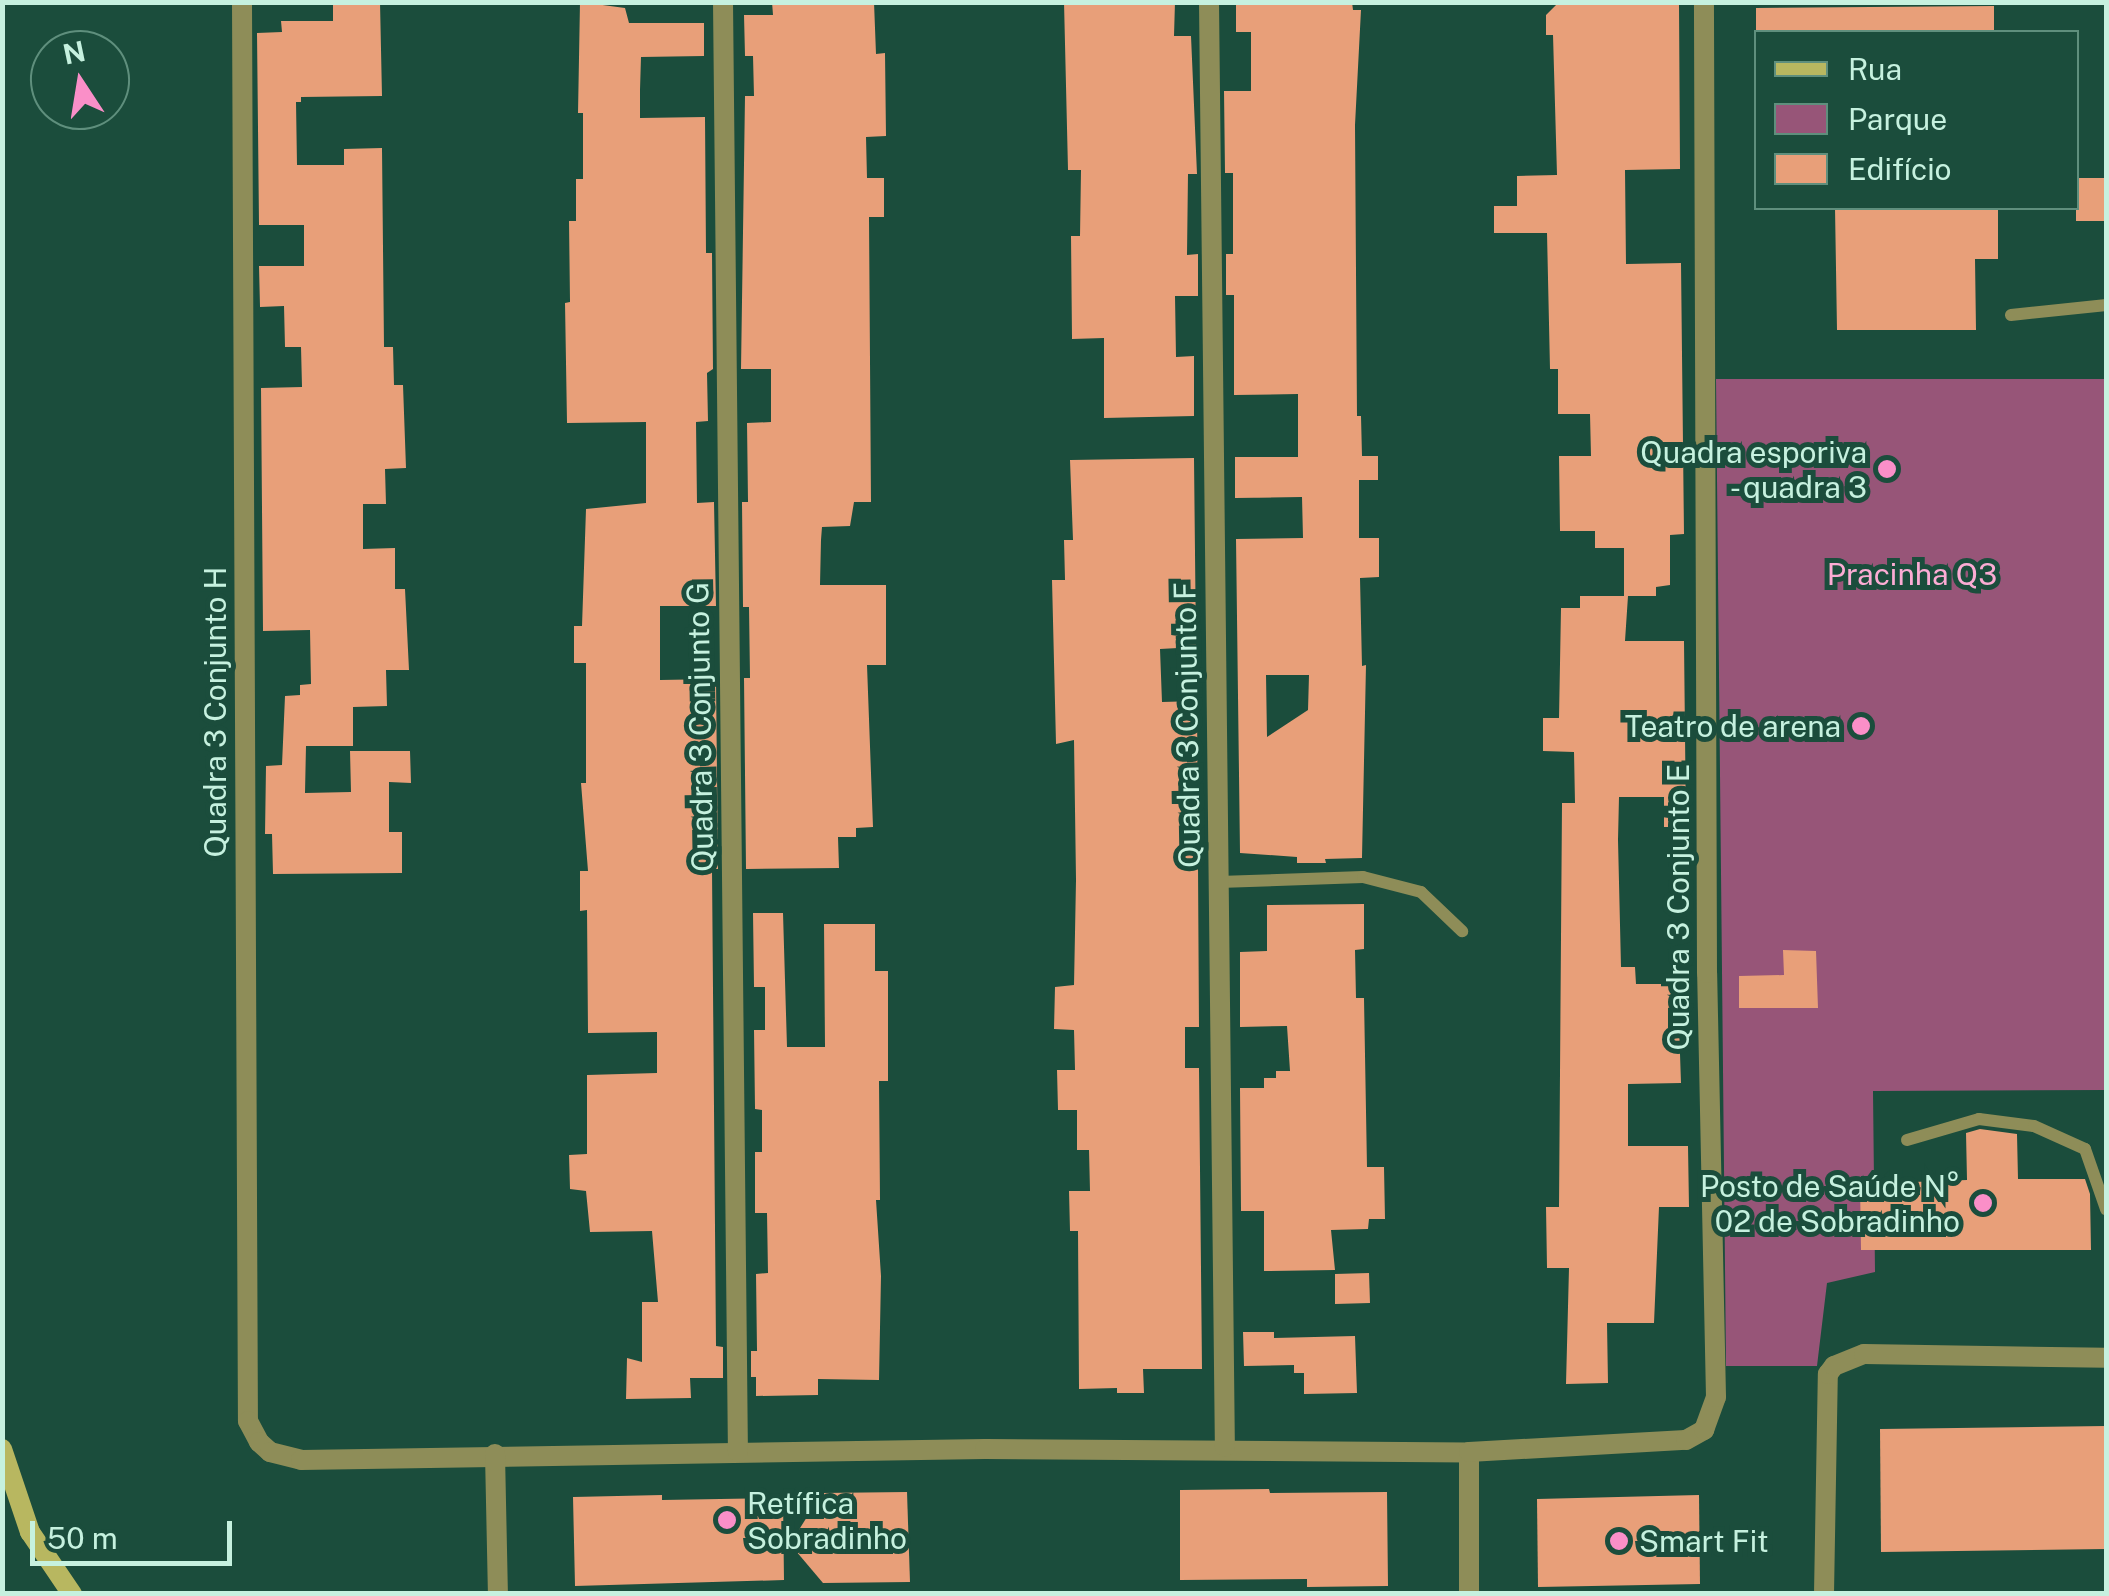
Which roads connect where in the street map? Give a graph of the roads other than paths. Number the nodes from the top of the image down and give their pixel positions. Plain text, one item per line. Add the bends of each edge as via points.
1 (242, 2) edge
2 (723, 2) edge
3 (1209, 2) edge
4 (1704, 2) edge
5 (2106, 305) edge
6 (2011, 315) dead end
7 (1219, 882) junction
8 (1462, 931) dead end
9 (1907, 1140) dead end
10 (2106, 1209) edge
11 (2106, 1358) edge
12 (248, 1421) joint
13 (1225, 1447) junction
14 (2, 1450) edge
15 (738, 1452) junction
16 (1469, 1452) junction
17 (495, 1454) junction
18 (72, 1594) edge
19 (498, 1594) edge
20 (1470, 1594) edge
21 (1824, 1594) edge

1 - 12 street, Quadra 3 Conjunto H
2 - 15 street, Quadra 3 Conjunto G
3 - 7 street, Quadra 3 Conjunto F
4 - 16 street, Quadra 3 Conjunto E via 1707,974 1716,1397 1704,1430 1686,1440
5 - 6 lane
7 - 8 lane via 1362,876 1420,892
7 - 13 street, Quadra 3 Conjunto F
9 - 10 lane via 1979,1119 2034,1126 2085,1149
11 - 21 street via 1864,1354 1834,1366 1828,1374
12 - 17 street, Quadra 3 Conjunto E via 270,1452 301,1460
13 - 15 street, Quadra 3 Conjunto E
13 - 16 street, Quadra 3 Conjunto E
14 - 18 main road via 30,1532
15 - 17 street, Quadra 3 Conjunto E
16 - 20 street
17 - 19 street

